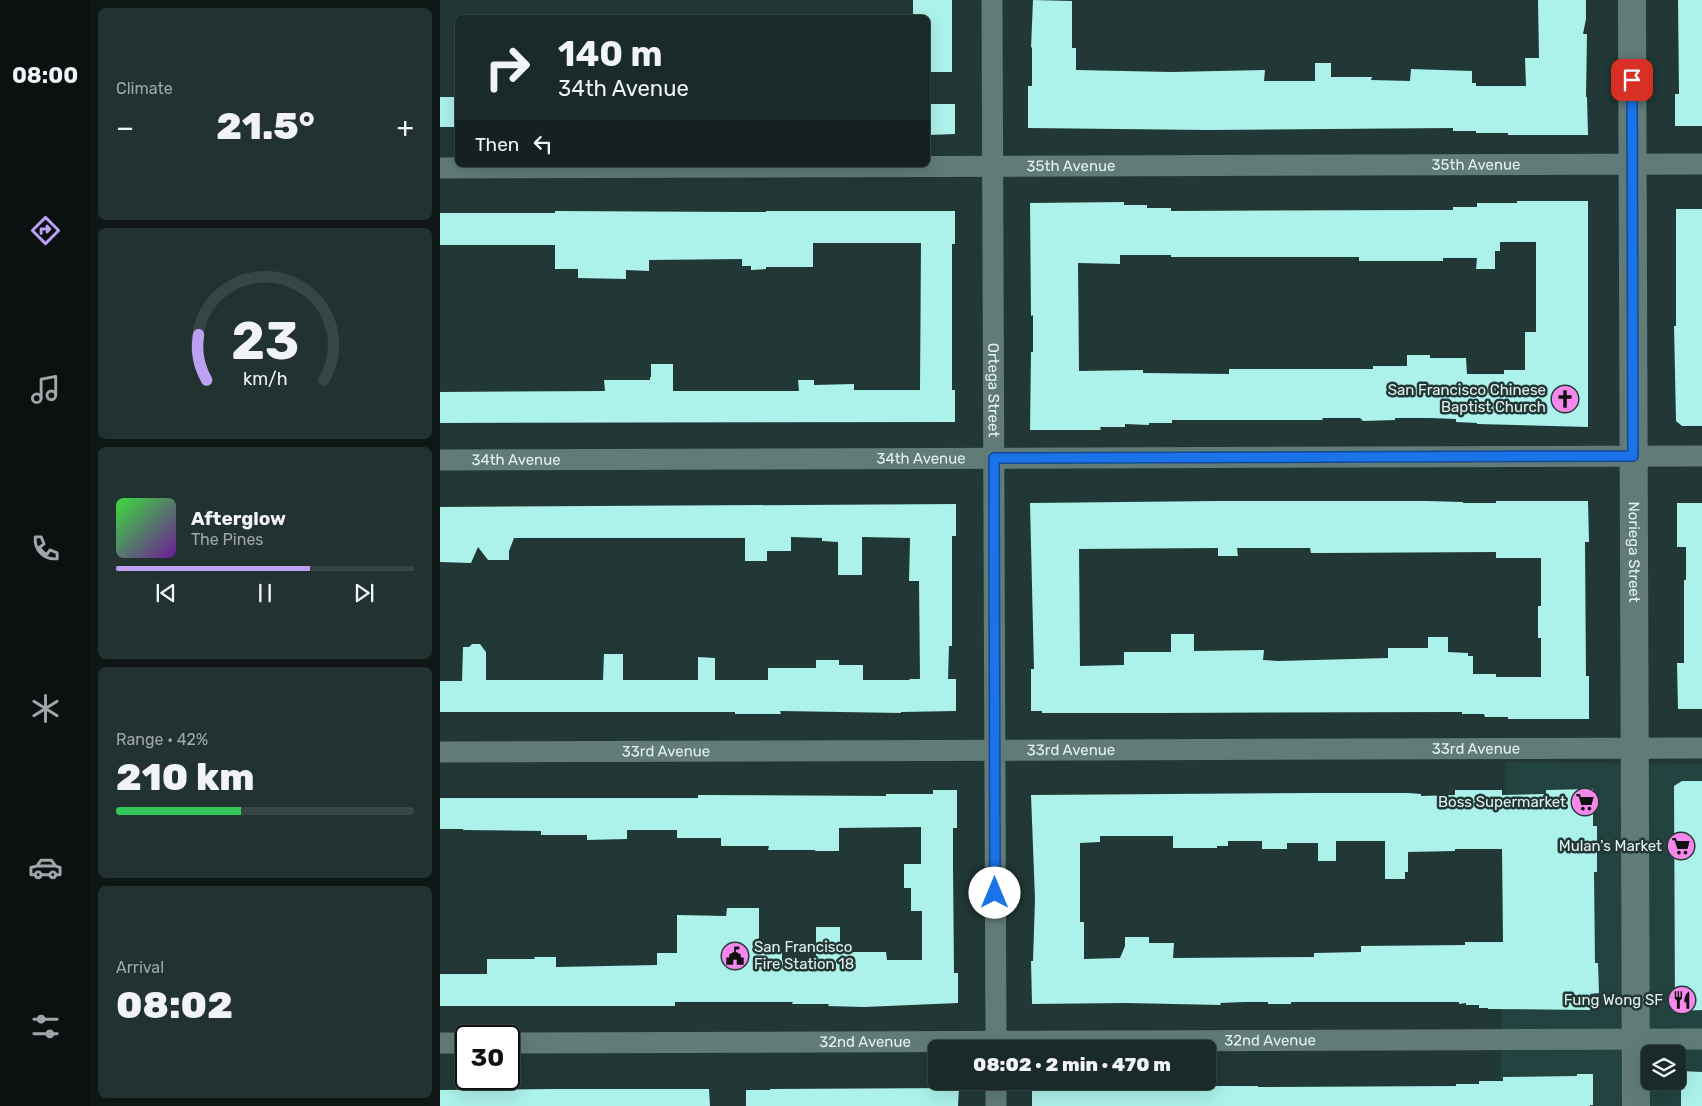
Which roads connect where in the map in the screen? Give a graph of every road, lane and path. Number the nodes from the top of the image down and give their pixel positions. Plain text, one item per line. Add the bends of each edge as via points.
1 (992, 0) edge
2 (1632, 0) edge
3 (1633, 164) junction
4 (1702, 164) edge
5 (930, 166) edge
6 (993, 166) junction
7 (716, 167) edge
8 (440, 168) edge
9 (1633, 456) junction
10 (1702, 456) edge
11 (994, 458) junction
12 (440, 460) edge
13 (1635, 748) junction
14 (1702, 748) edge
15 (995, 750) junction
16 (440, 752) edge
17 (1702, 1039) edge
18 (996, 1040) edge
19 (1636, 1040) junction
20 (440, 1043) edge
21 (455, 1043) edge
22 (520, 1043) edge
23 (1216, 1043) edge
24 (928, 1045) edge
25 (996, 1090) edge
26 (996, 1106) edge
27 (1636, 1106) edge

1 - 6 street, Ortega Street
2 - 3 street, Noriega Street
3 - 4 street, 35th Avenue
3 - 6 street, 35th Avenue
3 - 9 street, Noriega Street
5 - 6 street, 35th Avenue
6 - 11 street, Ortega Street
7 - 8 street, 35th Avenue
9 - 10 street, 34th Avenue
9 - 11 street, 34th Avenue
9 - 13 street, Noriega Street
11 - 12 street, 34th Avenue
11 - 15 street, Ortega Street
13 - 14 street, 33rd Avenue
13 - 15 street, 33rd Avenue
13 - 19 street, Noriega Street
15 - 16 street, 33rd Avenue
15 - 18 street, Ortega Street
17 - 19 street, 32nd Avenue
19 - 23 street, 32nd Avenue
19 - 27 street, Noriega Street
20 - 21 street
22 - 24 street, 32nd Avenue
25 - 26 street

